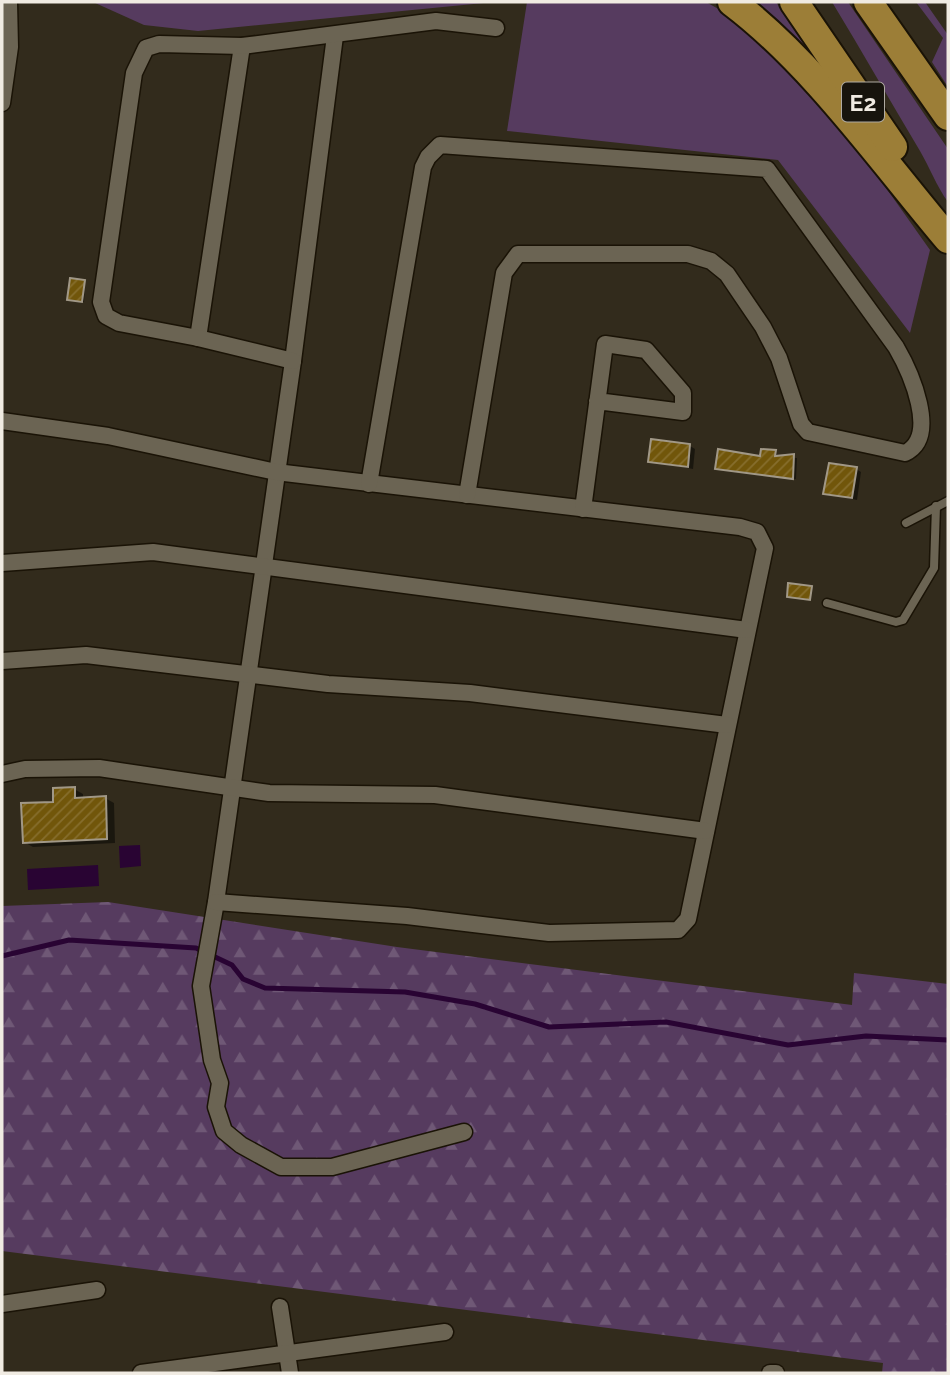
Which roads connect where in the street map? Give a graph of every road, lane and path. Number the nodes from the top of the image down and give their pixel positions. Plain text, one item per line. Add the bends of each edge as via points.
1 (9, 2) edge
2 (732, 2) edge
3 (794, 2) edge
4 (868, 2) edge
5 (496, 29) dead end
6 (335, 36) junction
7 (242, 46) junction
8 (2, 103) edge
9 (948, 116) edge
10 (940, 222) edge
11 (198, 338) junction
12 (293, 361) junction
13 (597, 401) junction
14 (2, 421) edge
15 (276, 472) junction
16 (369, 484) junction
17 (467, 495) junction
18 (948, 501) edge
19 (936, 506) junction
20 (583, 509) junction
21 (906, 523) dead end
22 (2, 563) edge
23 (263, 565) junction
24 (827, 603) dead end
25 (747, 630) junction
26 (2, 661) edge
27 (246, 676) junction
28 (727, 725) junction
29 (2, 774) edge
30 (231, 789) junction
31 (706, 831) junction
32 (216, 902) junction
33 (464, 1132) dead end
34 (97, 1290) dead end
35 (2, 1304) edge
36 (280, 1307) dead end
37 (445, 1332) dead end
38 (286, 1353) junction
39 (141, 1373) edge
40 (290, 1373) edge
41 (770, 1373) edge
42 (776, 1373) edge

1 - 8 street via 10,47
2 - 10 highway via 824,92
3 - 10 highway, E2
4 - 9 highway, E2
5 - 6 street via 436,21
6 - 7 street
6 - 12 street
7 - 11 street
7 - 11 street via 159,44 146,48 134,73 101,303 106,316 119,323
11 - 12 street
12 - 15 street
13 - 13 street via 610,402 684,412 683,393 646,350 605,344
13 - 20 street
14 - 15 street via 108,436
15 - 16 street
15 - 23 street
16 - 17 street
16 - 17 street via 424,167 440,145 767,169 896,347 917,393 921,434 918,443 905,453 817,436 801,424 779,358 763,327 727,274 711,261 688,254 518,254 504,273
17 - 20 street
18 - 19 lane
19 - 21 lane
19 - 24 lane via 934,568 903,620
20 - 25 street via 757,532 765,548
22 - 23 street via 128,552
23 - 25 street
23 - 27 street
25 - 28 street
26 - 27 street via 86,655
27 - 28 street via 470,693
27 - 30 street
28 - 31 street
29 - 30 street via 25,769 99,768
30 - 31 street via 302,795 435,795
30 - 32 street
31 - 32 street via 688,919 678,930 549,933 407,916
32 - 33 street via 201,986 220,1083 216,1107 224,1131 281,1167 332,1167
34 - 35 street
36 - 38 street
37 - 38 street
38 - 39 street
38 - 40 street
41 - 42 street

